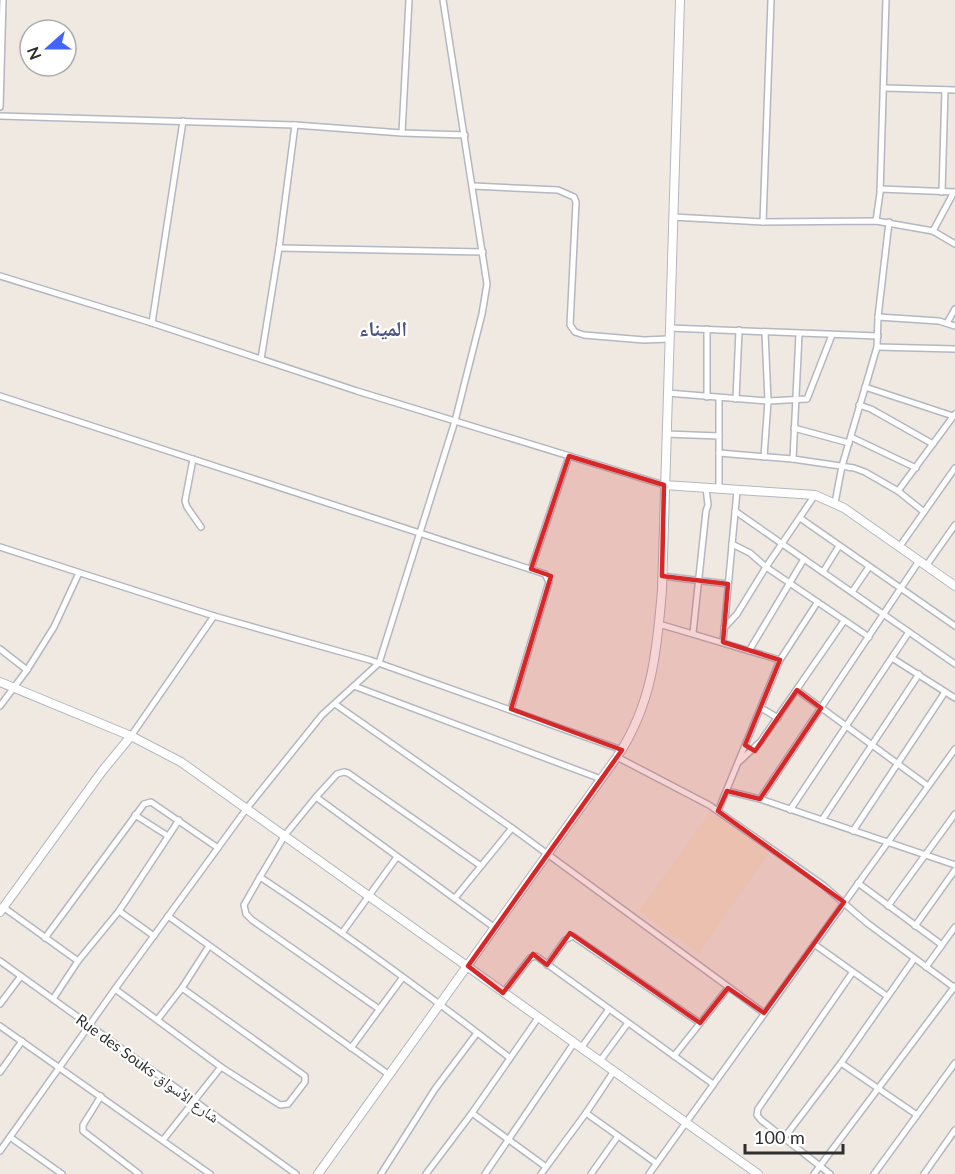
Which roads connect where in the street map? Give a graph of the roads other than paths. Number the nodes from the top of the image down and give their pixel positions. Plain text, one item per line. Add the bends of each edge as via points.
1 (3, 0) edge
2 (409, 0) edge
3 (443, 0) edge
4 (680, 0) edge
5 (771, 0) edge
6 (886, 0) edge
7 (884, 88) junction
8 (945, 90) junction
9 (955, 90) edge
10 (0, 107) edge
11 (0, 117) edge
12 (183, 121) junction
13 (295, 125) junction
14 (402, 133) junction
15 (465, 135) junction
16 (473, 186) junction
17 (880, 189) junction
18 (942, 192) junction
19 (954, 192) edge
20 (673, 217) junction
21 (876, 221) junction
22 (763, 222) junction
23 (889, 222) junction
24 (933, 231) junction
25 (955, 244) edge
26 (279, 248) junction
27 (483, 252) junction
28 (0, 276) edge
29 (955, 309) edge
30 (878, 317) junction
31 (152, 323) junction
32 (947, 323) junction
33 (955, 326) edge
34 (669, 328) junction
35 (707, 329) junction
36 (739, 330) junction
37 (765, 332) junction
38 (799, 334) junction
39 (832, 335) junction
40 (878, 336) junction
41 (669, 339) junction
42 (877, 347) junction
43 (955, 349) edge
44 (261, 359) junction
45 (864, 387) junction
46 (667, 393) junction
47 (0, 396) edge
48 (706, 397) junction
49 (719, 399) junction
50 (736, 399) junction
51 (796, 400) junction
52 (768, 401) junction
53 (859, 405) junction
54 (954, 415) edge
55 (455, 421) junction
56 (794, 428) junction
57 (665, 434) junction
58 (718, 436) junction
59 (850, 440) junction
60 (933, 444) junction
61 (719, 453) junction
62 (569, 456) junction
63 (764, 457) junction
64 (193, 459) junction
65 (793, 459) junction
66 (842, 466) junction
67 (916, 468) junction
68 (955, 468) edge
69 (664, 485) junction
70 (706, 488) junction
71 (719, 489) junction
72 (737, 490) junction
73 (898, 491) junction
74 (815, 495) junction
75 (835, 502) junction
76 (735, 511) junction
77 (924, 512) junction
78 (800, 518) junction
79 (955, 525) edge
80 (201, 527) dead end
81 (420, 534) junction
82 (947, 536) junction
83 (955, 541) edge
84 (784, 543) junction
85 (732, 544) junction
86 (839, 546) junction
87 (900, 546) junction
88 (0, 547) edge
89 (804, 559) junction
90 (923, 564) junction
91 (766, 567) junction
92 (869, 567) junction
93 (531, 569) junction
94 (823, 572) junction
95 (79, 573) junction
96 (662, 576) junction
97 (698, 579) junction
98 (790, 583) junction
99 (728, 584) junction
100 (955, 586) edge
101 (901, 590) junction
102 (852, 592) junction
103 (817, 603) junction
104 (885, 615) junction
105 (214, 616) junction
106 (843, 621) junction
107 (659, 624) junction
108 (955, 626) edge
109 (724, 627) junction
110 (909, 632) junction
111 (693, 633) junction
112 (869, 637) junction
113 (723, 642) junction
114 (0, 649) edge
115 (749, 651) junction
116 (892, 658) junction
117 (780, 660) junction
118 (379, 663) junction
119 (955, 664) edge
120 (27, 670) junction
121 (919, 674) junction
122 (0, 682) edge
123 (354, 686) junction
124 (14, 687) junction
125 (797, 690) junction
126 (945, 692) junction
127 (955, 698) edge
128 (335, 704) junction
129 (0, 706) edge
130 (761, 708) junction
131 (821, 708) junction
132 (511, 709) junction
133 (778, 718) junction
134 (846, 726) junction
135 (131, 736) junction
136 (872, 745) junction
137 (955, 749) edge
138 (620, 754) junction
139 (739, 762) junction
140 (898, 764) junction
141 (601, 779) junction
142 (928, 786) junction
143 (727, 791) junction
144 (316, 797) junction
145 (760, 799) junction
146 (247, 808) junction
147 (790, 810) junction
148 (718, 811) junction
149 (955, 814) edge
150 (135, 815) junction
151 (179, 820) junction
152 (822, 820) junction
153 (512, 828) junction
154 (853, 831) junction
155 (285, 835) junction
156 (168, 836) junction
157 (887, 843) junction
158 (218, 848) junction
159 (549, 854) junction
160 (925, 855) junction
161 (397, 857) junction
162 (955, 865) edge
163 (480, 866) junction
164 (955, 870) edge
165 (260, 877) junction
166 (858, 883) junction
167 (369, 895) junction
168 (455, 898) junction
169 (844, 902) junction
170 (888, 906) junction
171 (2, 910) edge
172 (119, 911) junction
173 (168, 916) junction
174 (915, 926) junction
175 (955, 927) edge
176 (495, 928) junction
177 (342, 933) junction
178 (154, 936) junction
179 (45, 938) junction
180 (814, 944) junction
181 (942, 945) junction
182 (209, 946) junction
183 (914, 959) junction
184 (0, 961) edge
185 (78, 961) junction
186 (548, 965) junction
187 (468, 966) junction
188 (926, 967) junction
189 (852, 972) junction
190 (21, 976) junction
191 (403, 977) junction
192 (728, 987) junction
193 (955, 987) edge
194 (182, 988) junction
195 (115, 989) junction
196 (503, 993) junction
197 (887, 996) junction
198 (53, 999) junction
199 (0, 1004) edge
200 (440, 1004) junction
201 (379, 1009) junction
202 (609, 1009) junction
203 (764, 1013) junction
204 (538, 1018) junction
205 (158, 1019) junction
206 (628, 1023) junction
207 (700, 1023) junction
208 (89, 1025) junction
209 (0, 1026) edge
210 (477, 1033) junction
211 (22, 1041) junction
212 (577, 1045) junction
213 (351, 1048) junction
214 (674, 1056) junction
215 (510, 1058) junction
216 (600, 1061) junction
217 (841, 1063) junction
218 (955, 1063) edge
219 (59, 1067) junction
220 (221, 1067) junction
221 (614, 1071) junction
222 (0, 1072) edge
223 (388, 1074) junction
224 (713, 1084) junction
225 (878, 1088) junction
226 (101, 1096) junction
227 (194, 1102) junction
228 (472, 1113) junction
229 (586, 1113) junction
230 (917, 1115) junction
231 (686, 1121) junction
232 (955, 1130) edge
233 (618, 1136) junction
234 (10, 1137) junction
235 (784, 1138) junction
236 (509, 1139) junction
237 (164, 1140) junction
238 (0, 1151) edge
239 (656, 1163) junction
240 (546, 1167) junction
241 (820, 1167) junction
242 (62, 1174) edge
243 (139, 1174) edge
244 (210, 1174) edge
245 (296, 1174) edge
246 (318, 1174) edge
247 (381, 1174) edge
248 (426, 1174) edge
249 (485, 1174) edge
250 (541, 1174) edge
251 (591, 1174) edge
252 (648, 1174) edge
253 (758, 1174) edge
254 (814, 1174) edge
255 (830, 1174) edge
256 (874, 1174) edge
257 (924, 1174) edge

1 - 10 street
2 - 14 street
3 - 15 street
4 - 20 main road
5 - 22 street
6 - 7 street
7 - 8 street
7 - 17 street
8 - 9 street
8 - 18 street
11 - 12 street
12 - 13 street
12 - 31 street
13 - 14 street
13 - 26 street
14 - 15 street
15 - 16 street
16 - 27 street
16 - 41 street via 558,190 574,196 570,325 584,335
17 - 18 street
17 - 21 street
18 - 19 street
19 - 24 street
20 - 22 street
20 - 34 main road
21 - 22 street
21 - 23 street
23 - 24 street
23 - 30 street
24 - 25 street
26 - 27 street
26 - 44 street
27 - 55 street via 487,284
28 - 31 street
29 - 32 street
30 - 32 street
30 - 40 street
31 - 44 street
32 - 33 street
34 - 35 street
34 - 41 main road
35 - 36 street
35 - 48 street
36 - 37 street
36 - 50 street
37 - 38 street
37 - 52 street
38 - 39 street
38 - 51 street
39 - 40 street
39 - 51 street via 809,397
40 - 42 street
41 - 46 main road
42 - 43 street
42 - 45 street
44 - 55 street
45 - 53 street
45 - 54 street
46 - 48 street
46 - 57 main road
47 - 64 street
48 - 49 street
49 - 50 street
49 - 58 street
50 - 52 street
51 - 52 street
51 - 56 street
52 - 63 street
53 - 59 street
53 - 60 street
54 - 60 street
55 - 62 street
55 - 81 street
56 - 59 street
56 - 65 street
57 - 58 street
57 - 69 main road
58 - 61 street
59 - 66 street
59 - 67 street
60 - 67 street
61 - 63 street
61 - 71 street
62 - 69 street
62 - 93 street
63 - 65 street
64 - 80 street via 185,501
64 - 81 street
65 - 66 street
66 - 73 street via 865,472
66 - 75 street
67 - 73 street
68 - 77 street
69 - 70 main road
69 - 96 main road
70 - 71 main road
70 - 97 street via 708,505
71 - 72 main road
72 - 74 main road
72 - 76 street
73 - 77 street
74 - 75 main road
74 - 78 street
75 - 87 main road
76 - 84 street
76 - 85 street
77 - 87 street
78 - 84 street
78 - 86 street
79 - 82 street
81 - 93 street
81 - 118 street
82 - 83 street
82 - 90 street
84 - 89 street
84 - 91 street
85 - 91 street
85 - 99 street
86 - 92 street
86 - 94 street
87 - 90 main road
88 - 95 street
89 - 94 street
89 - 98 street
90 - 100 main road
90 - 101 street
91 - 98 street
91 - 109 street via 737,614
92 - 101 street
92 - 102 street
93 - 132 street via 545,574 549,582
94 - 102 street
95 - 105 street
95 - 120 street via 54,627
96 - 97 street
96 - 107 main road
97 - 99 street
97 - 111 street
98 - 103 street
98 - 115 street
99 - 109 street
101 - 104 street
101 - 108 street
102 - 104 street
103 - 106 street
103 - 117 street
104 - 110 street
104 - 112 street
105 - 118 street
105 - 135 street
106 - 112 street
106 - 125 street
107 - 111 street
107 - 138 main road via 654,667 642,711
109 - 113 street
110 - 116 street
110 - 119 street
111 - 113 street
112 - 131 street
113 - 115 street
114 - 120 street
115 - 117 street
116 - 121 street
116 - 134 street
117 - 130 street
118 - 123 street
118 - 132 street
120 - 124 street
121 - 126 street
121 - 136 street
122 - 124 main road
123 - 128 street
123 - 141 street
124 - 129 street
124 - 135 main road
125 - 131 street
125 - 133 street
126 - 127 street
126 - 140 street
128 - 146 street
128 - 153 street
130 - 133 street
130 - 139 street
131 - 134 street
131 - 145 street
132 - 138 street
133 - 139 street
134 - 136 street
134 - 147 street
135 - 146 main road via 181,762
135 - 171 main road
136 - 140 street
136 - 152 street
137 - 142 street
138 - 141 main road
138 - 148 street
139 - 143 street
140 - 142 street
140 - 154 street
141 - 159 main road
142 - 157 street
143 - 145 street
143 - 148 street
144 - 155 street
144 - 161 street
144 - 163 street via 337,774 348,773
145 - 147 street
146 - 155 main road
146 - 158 street
147 - 152 street
148 - 169 street
149 - 160 street
150 - 151 street via 151,802
150 - 156 street
150 - 179 street
151 - 156 street
151 - 158 street
152 - 154 street
153 - 159 street
153 - 163 street
154 - 157 street
155 - 165 street
155 - 167 main road
156 - 172 street
157 - 160 street
157 - 166 street
158 - 173 street
159 - 176 main road
159 - 192 street
160 - 162 street
160 - 170 street
161 - 167 street
161 - 168 street
163 - 168 street
164 - 174 street
165 - 177 street
165 - 201 street via 244,905 246,914
166 - 169 street
166 - 170 street
167 - 177 street
167 - 187 main road
168 - 176 street
169 - 180 street
169 - 183 street
170 - 174 street
171 - 179 street
172 - 178 street
172 - 185 street
173 - 178 street
173 - 182 street
174 - 181 street
175 - 181 street
176 - 187 main road
177 - 191 street
178 - 195 street
179 - 185 street
180 - 189 street
180 - 203 street
181 - 188 street
182 - 194 street
182 - 213 street
183 - 188 street
183 - 197 street
184 - 190 street, Rue des Souks شارع الأسواق
185 - 198 street
186 - 196 street via 536,956 530,958
186 - 202 street
186 - 207 street via 565,940 573,936
187 - 196 main road
187 - 200 main road
188 - 193 street
189 - 197 street
189 - 235 street via 758,1109 760,1120
190 - 198 street, Rue des Souks شارع الأسواق
190 - 199 street
191 - 200 street
191 - 201 street
192 - 203 street
192 - 207 street
193 - 225 street
194 - 205 street
194 - 220 street via 306,1078 288,1104 282,1106
195 - 205 street
195 - 208 street
196 - 204 main road
197 - 217 street
198 - 208 street, Rue des Souks شارع الأسواق
200 - 210 street
200 - 223 main road
201 - 213 street
202 - 206 street
202 - 212 street
203 - 224 street
204 - 212 main road
204 - 215 street
205 - 220 street
206 - 214 street
206 - 216 street
207 - 214 street
208 - 219 street
208 - 227 street, Rue des Souks شارع الأسواق
209 - 211 street
210 - 215 street
210 - 247 street via 435,1089
211 - 219 street
211 - 222 street
212 - 216 main road
212 - 236 street
213 - 223 street
214 - 224 street
215 - 228 street
216 - 221 main road
217 - 225 street
217 - 235 street
218 - 230 street
219 - 226 street
219 - 234 street
220 - 227 street
221 - 229 street
221 - 231 main road
223 - 246 main road
224 - 231 street
225 - 230 street
225 - 241 street
226 - 237 street
226 - 243 street via 83,1131
227 - 237 street
227 - 245 street, Rue des Souks شارع الأسواق
228 - 236 street
228 - 248 street
229 - 233 street
229 - 240 street
230 - 256 street
231 - 239 street
231 - 253 main road
232 - 257 street
233 - 239 street
233 - 251 street
234 - 238 street
234 - 242 street
235 - 241 street
236 - 240 street
236 - 249 street
237 - 244 street
239 - 252 street
240 - 250 street
241 - 254 street
241 - 255 street

